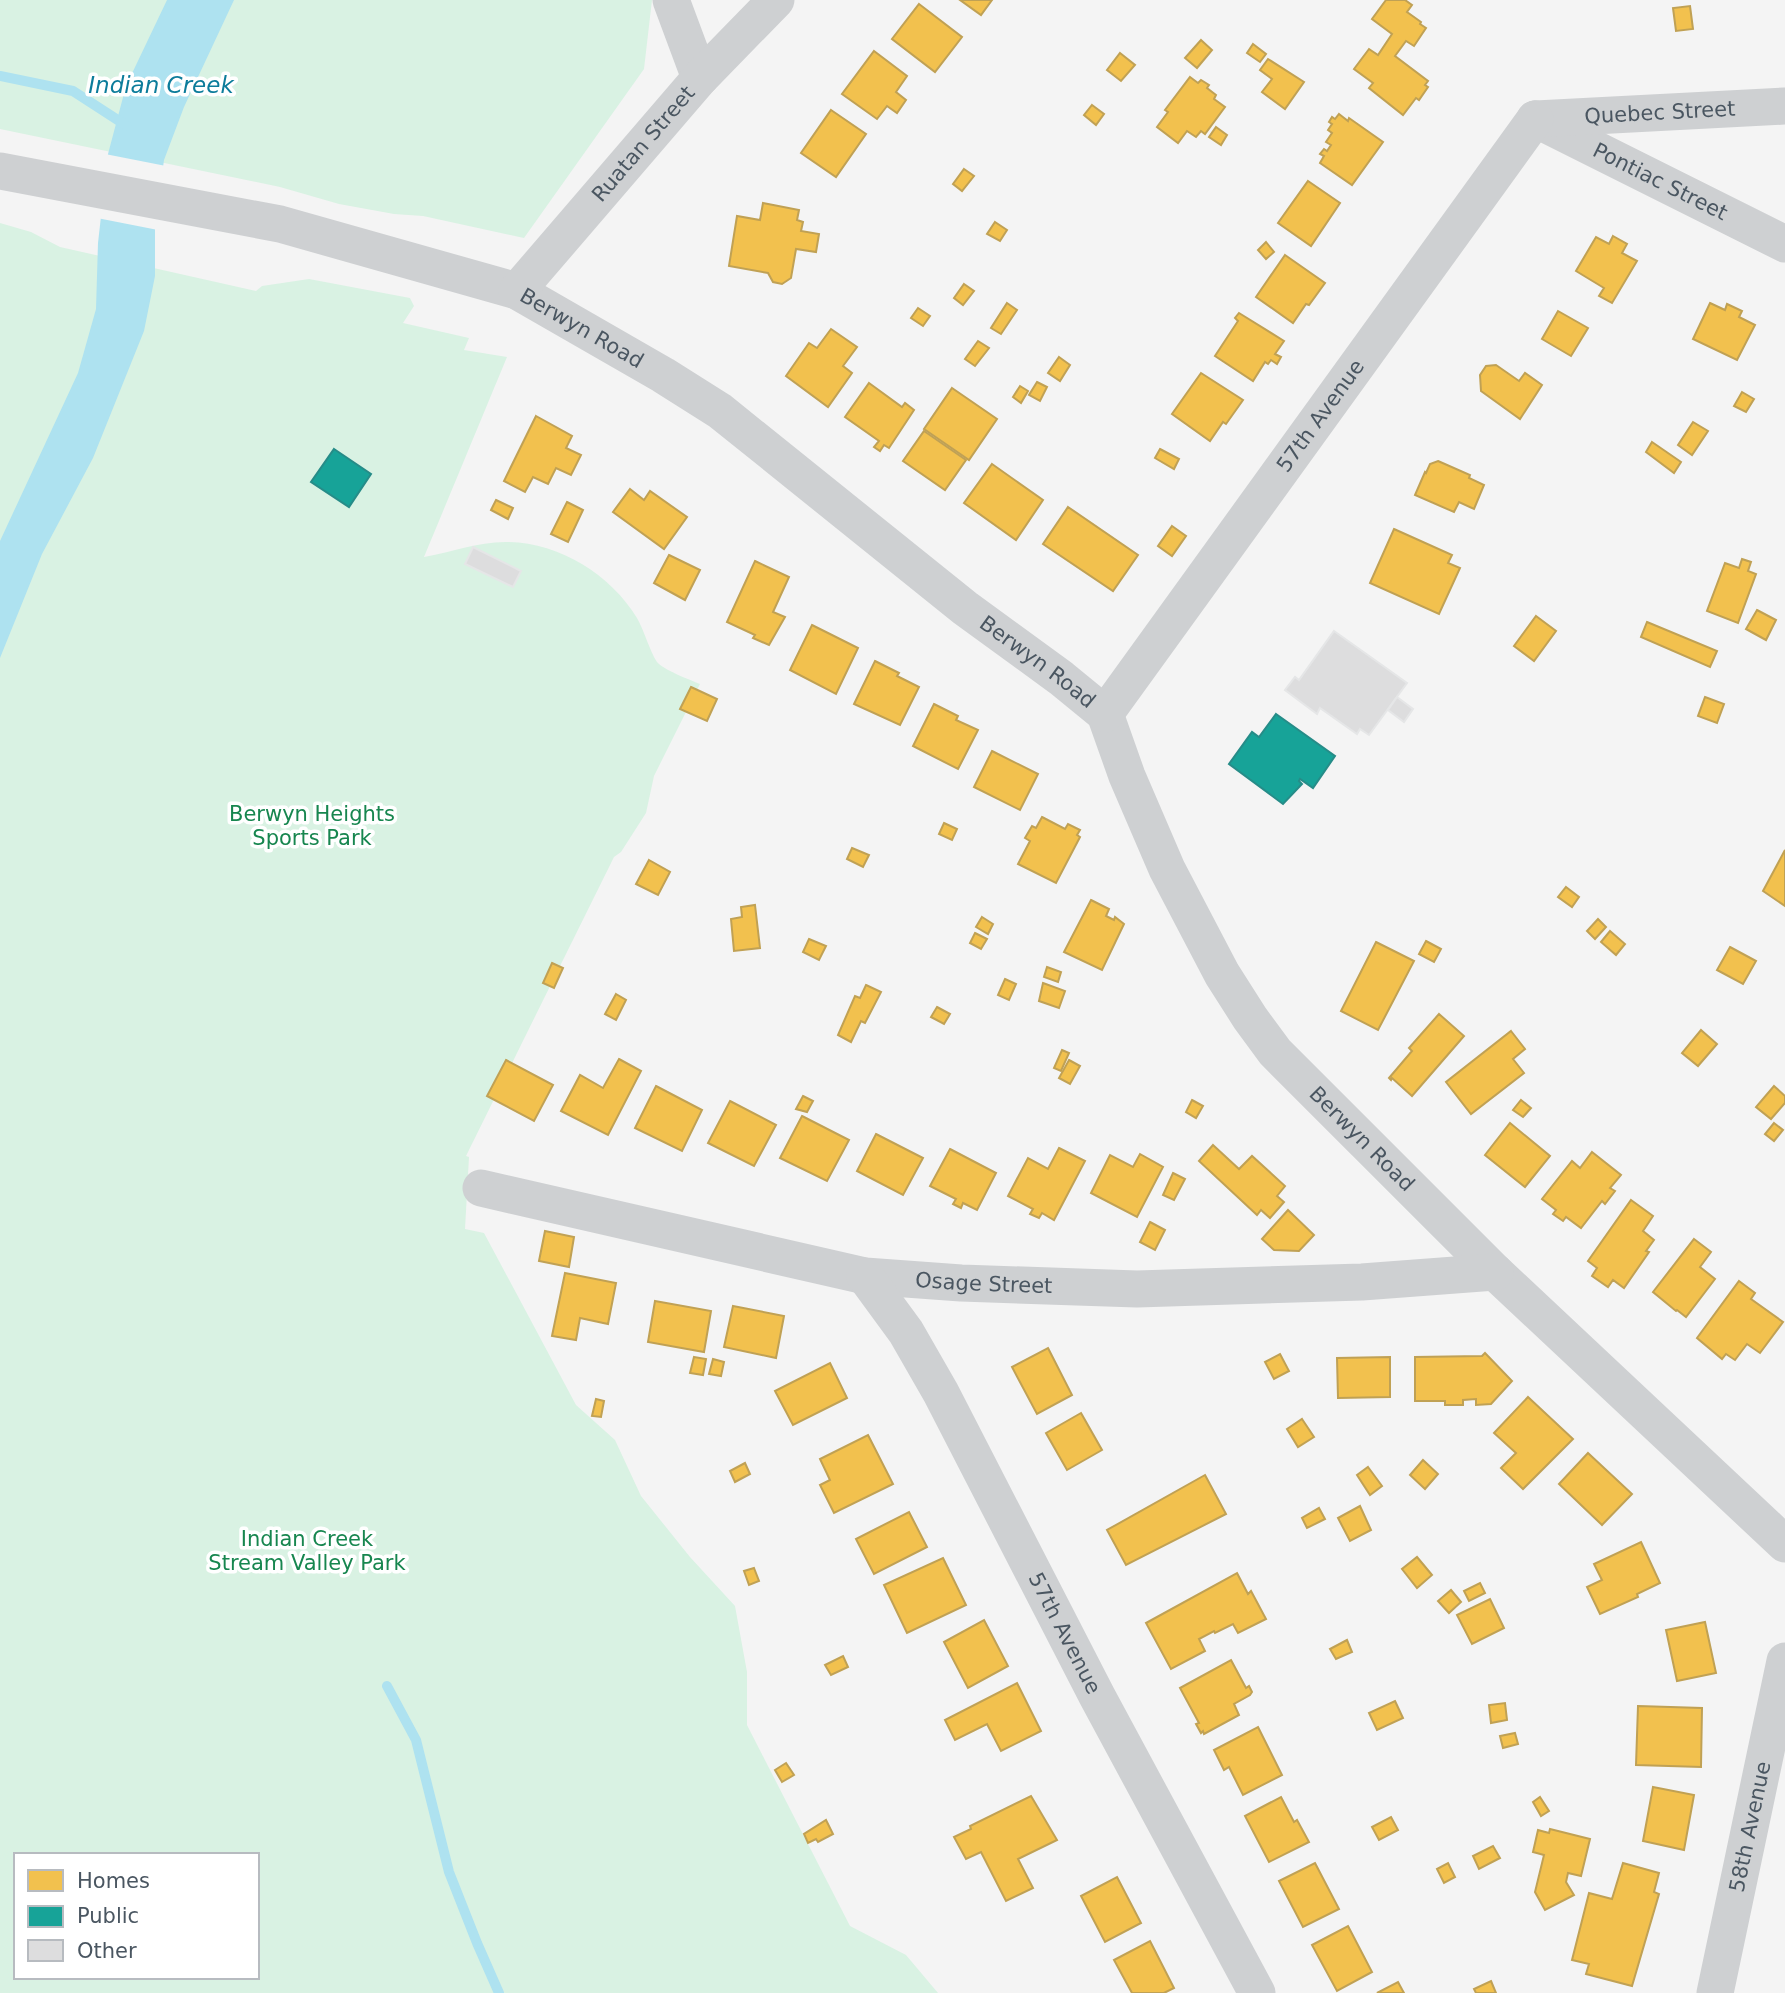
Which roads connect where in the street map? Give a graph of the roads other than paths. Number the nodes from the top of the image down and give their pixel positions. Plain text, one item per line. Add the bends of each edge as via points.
1 (671, 0) edge
2 (776, 0) edge
3 (700, 78) junction
4 (1785, 106) edge
5 (1535, 119) junction
6 (0, 172) edge
7 (1785, 244) edge
8 (517, 290) junction
9 (1105, 715) junction
10 (481, 1188) dead end
11 (1494, 1272) junction
12 (865, 1276) junction
13 (1785, 1544) edge
14 (1785, 1661) edge
15 (1256, 1993) edge
16 (1715, 1993) edge

1 - 3 street
2 - 3 street, Ruatan Street
3 - 8 street, Ruatan Street
4 - 5 street, Quebec Street
5 - 7 street, Pontiac Street
5 - 9 street, 57th Avenue
6 - 8 street, Berwyn Road via 280,224
8 - 9 street, Berwyn Road via 720,411
9 - 11 street, Berwyn Road via 1167,869 1250,1018 1304,1083
10 - 12 street, Osage Street
11 - 12 street, Osage Street via 1362,1282 1138,1289
11 - 13 street, Berwyn Road
12 - 15 street, 57th Avenue via 906,1332 941,1393
14 - 16 street, 58th Avenue

